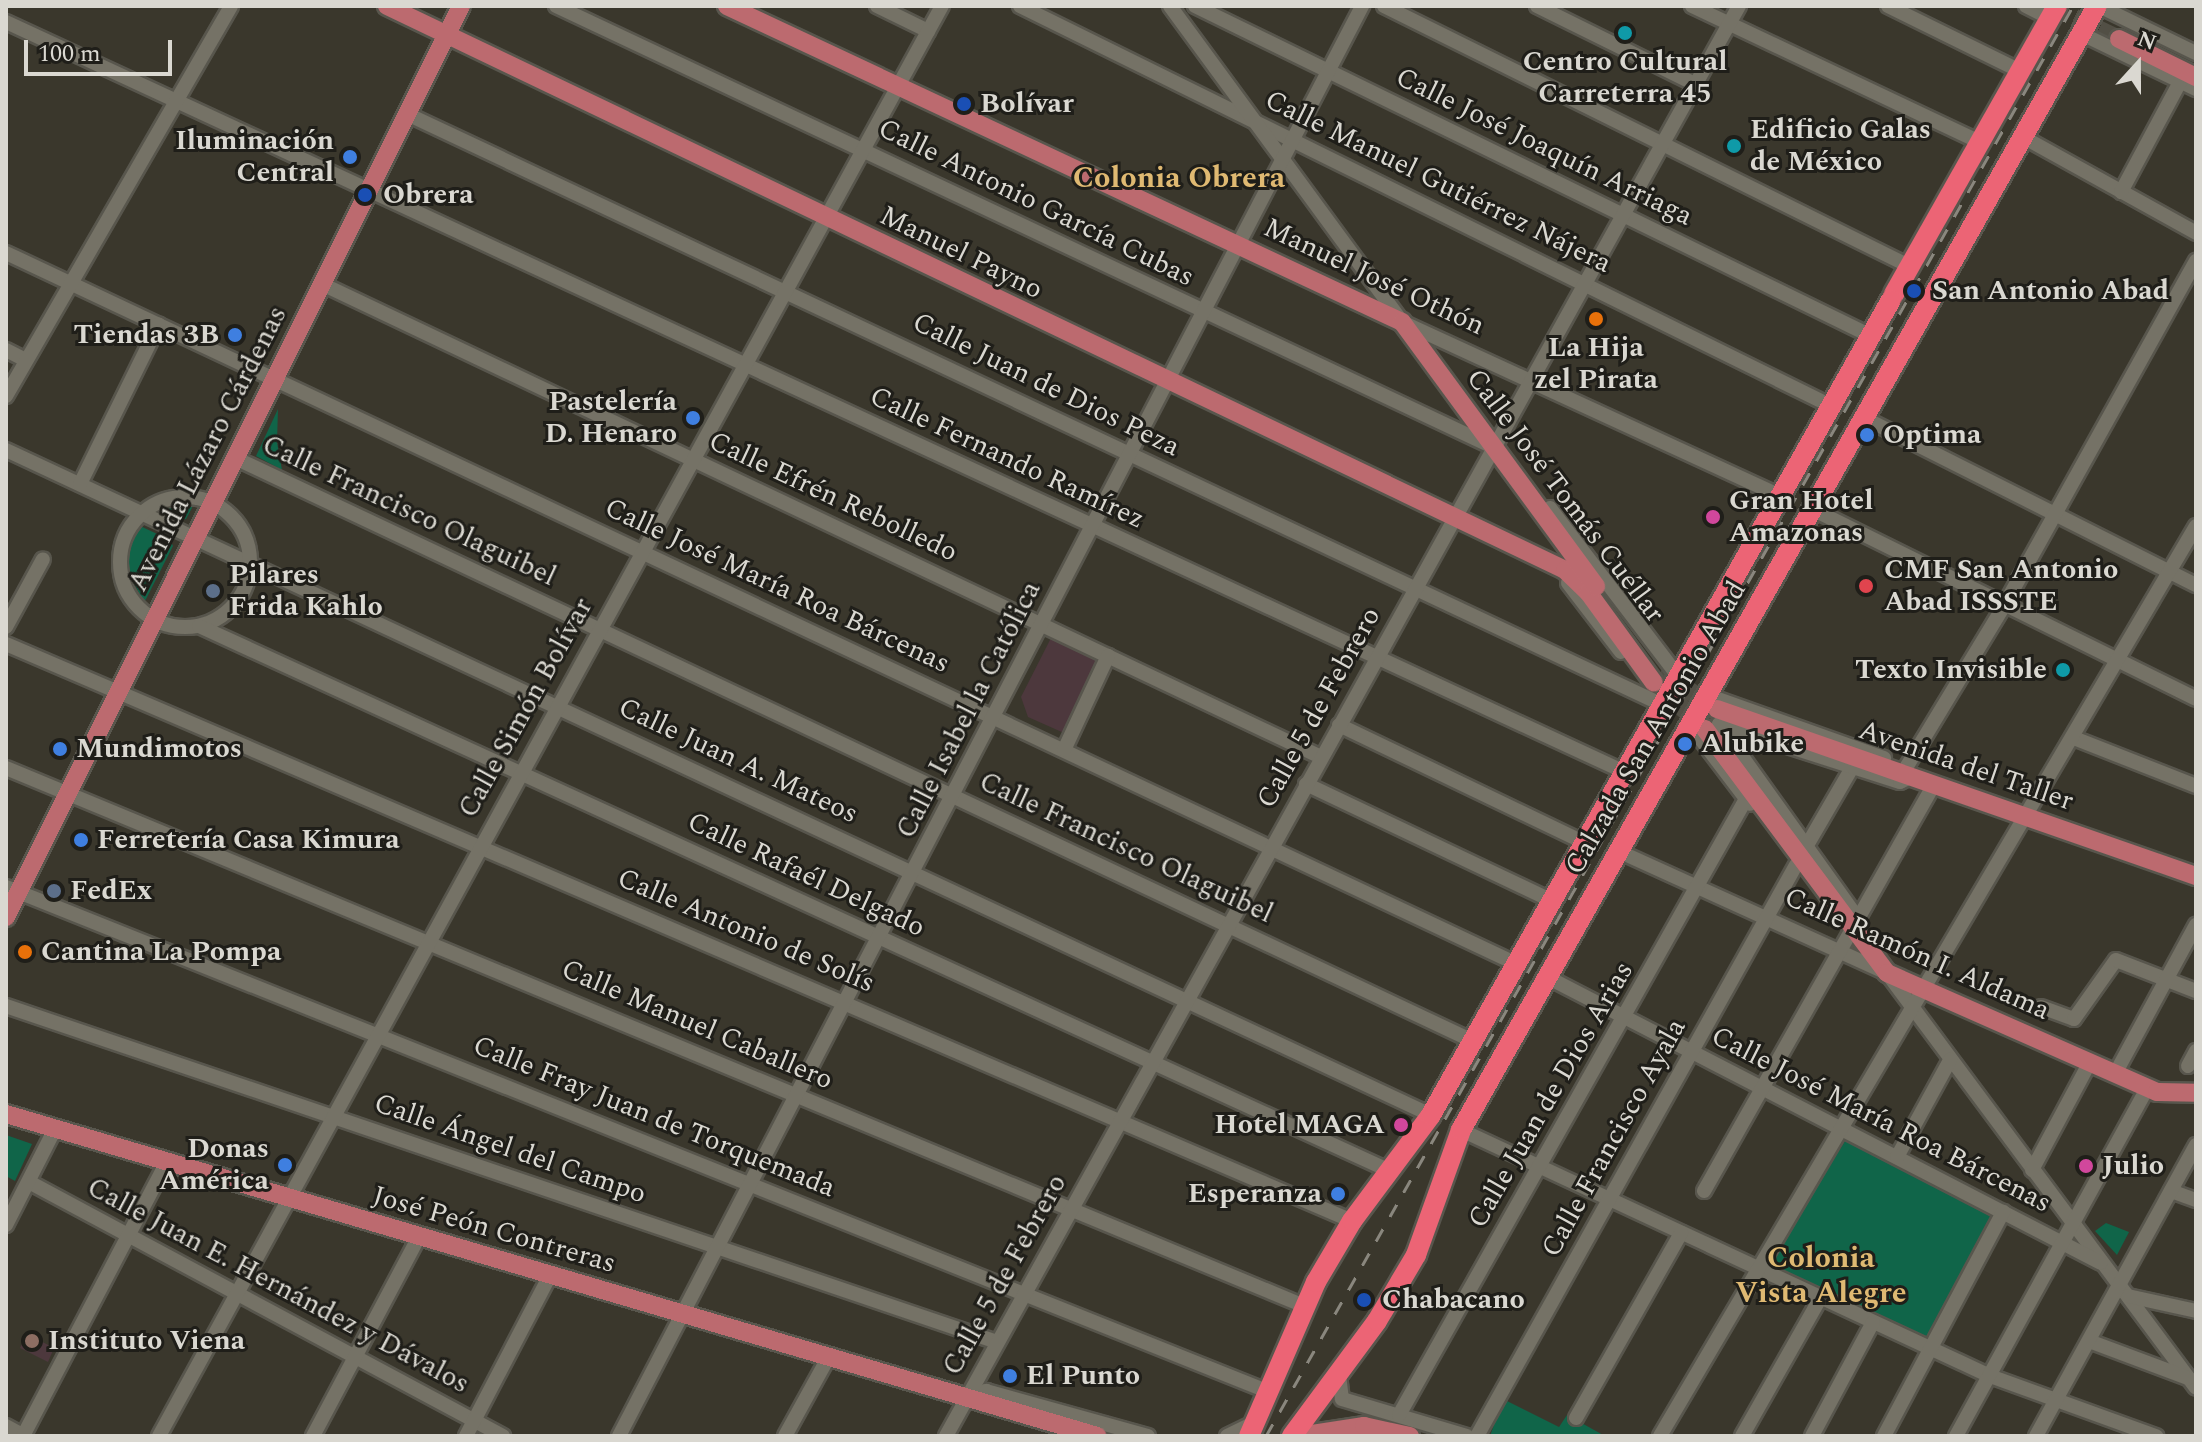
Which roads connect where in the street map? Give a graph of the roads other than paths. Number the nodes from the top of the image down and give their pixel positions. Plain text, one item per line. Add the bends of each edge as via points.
1 (231, 6) edge
2 (387, 6) edge
3 (461, 6) edge
4 (556, 6) edge
5 (727, 6) edge
6 (877, 6) edge
7 (942, 6) edge
8 (1020, 6) edge
9 (1170, 6) edge
10 (1195, 6) edge
11 (1362, 6) edge
12 (1384, 6) edge
13 (1537, 6) edge
14 (1692, 6) edge
15 (1739, 6) edge
16 (1888, 6) edge
17 (2026, 6) edge
18 (2098, 6) edge
19 (2053, 12) edge
20 (6, 22) edge
21 (1729, 24) junction
22 (928, 31) junction
23 (447, 34) junction
24 (2082, 34) junction
25 (2196, 53) edge
26 (2196, 63) edge
27 (1328, 71) junction
28 (2020, 71) junction
29 (2188, 79) edge
30 (1695, 84) junction
31 (898, 86) junction
32 (2196, 89) edge
33 (178, 103) junction
34 (407, 114) junction
35 (1253, 120) junction
36 (2023, 137) junction
37 (1293, 140) junction
38 (1980, 142) junction
39 (1661, 146) junction
40 (863, 149) junction
41 (1281, 162) junction
42 (368, 192) junction
43 (2121, 192) junction
44 (1623, 214) junction
45 (824, 218) junction
46 (2196, 233) edge
47 (1238, 245) junction
48 (6, 253) edge
49 (2196, 261) edge
50 (1909, 266) junction
51 (1584, 283) junction
52 (73, 284) junction
53 (322, 284) junction
54 (786, 289) junction
55 (1203, 313) junction
56 (1402, 322) junction
57 (159, 324) junction
58 (1871, 336) junction
59 (6, 350) edge
60 (26, 360) junction
61 (744, 366) junction
62 (276, 377) junction
63 (1530, 381) junction
64 (1167, 382) junction
65 (6, 396) edge
66 (1831, 406) junction
67 (1864, 418) junction
68 (1493, 447) junction
69 (6, 450) edge
70 (1130, 454) junction
71 (235, 458) junction
72 (692, 459) junction
73 (80, 484) junction
74 (1780, 496) junction
75 (213, 503) junction
76 (1812, 509) junction
77 (142, 513) junction
78 (2054, 513) junction
79 (1454, 518) junction
80 (1092, 526) junction
81 (2196, 526) edge
82 (1493, 537) junction
83 (195, 538) junction
84 (643, 551) junction
85 (43, 559) dead end
86 (250, 564) junction
87 (2170, 572) junction
88 (2196, 585) edge
89 (1416, 589) junction
90 (2005, 604) junction
91 (154, 619) junction
92 (1042, 625) junction
93 (199, 626) junction
94 (6, 627) edge
95 (599, 629) junction
96 (6, 644) edge
97 (1108, 656) junction
98 (1377, 658) junction
99 (2119, 661) junction
100 (1664, 677) junction
101 (119, 689) junction
102 (2196, 699) edge
103 (1712, 702) junction
104 (557, 705) junction
105 (1663, 705) junction
106 (994, 717) junction
107 (1339, 725) junction
108 (1698, 727) junction
109 (2074, 738) junction
110 (1064, 750) junction
111 (1321, 757) junction
112 (1853, 766) junction
113 (6, 768) edge
114 (519, 772) junction
115 (1625, 772) junction
116 (1910, 772) junction
117 (1306, 784) junction
118 (1934, 784) junction
119 (2196, 786) edge
120 (69, 791) junction
121 (954, 796) junction
122 (1746, 799) junction
123 (2028, 817) junction
124 (1585, 843) junction
125 (480, 845) junction
126 (1806, 847) junction
127 (1271, 848) junction
128 (1618, 851) junction
129 (1796, 865) junction
130 (914, 873) junction
131 (2196, 876) edge
132 (1697, 887) junction
133 (12, 889) edge
134 (1552, 901) junction
135 (6, 917) edge
136 (1766, 918) junction
137 (1228, 925) junction
138 (1852, 925) junction
139 (2196, 925) edge
140 (879, 938) junction
141 (428, 940) junction
142 (1837, 952) junction
143 (1517, 964) junction
144 (1887, 973) junction
145 (1547, 977) junction
146 (2167, 977) junction
147 (1926, 990) junction
148 (2196, 991) edge
149 (1186, 1000) junction
150 (846, 1002) junction
151 (6, 1006) edge
152 (2041, 1007) dead end
153 (1914, 1010) junction
154 (1625, 1017) junction
155 (375, 1033) junction
156 (1473, 1041) junction
157 (1692, 1051) junction
158 (2196, 1051) edge
159 (1950, 1060) junction
160 (1151, 1062) junction
161 (2090, 1062) junction
162 (2188, 1066) dead end
163 (2115, 1074) junction
164 (1762, 1088) junction
165 (2147, 1088) junction
166 (2196, 1093) edge
167 (797, 1095) junction
168 (6, 1114) edge
169 (330, 1115) junction
170 (1431, 1115) junction
171 (1118, 1119) junction
172 (1840, 1128) junction
173 (55, 1129) junction
174 (1461, 1130) junction
175 (2196, 1145) edge
176 (1897, 1157) junction
177 (167, 1162) junction
178 (1539, 1168) junction
179 (2032, 1170) junction
180 (1392, 1172) junction
181 (29, 1182) junction
182 (752, 1185) junction
183 (1704, 1191) dead end
184 (2171, 1191) junction
185 (286, 1197) junction
186 (1609, 1200) junction
187 (2196, 1200) edge
188 (1071, 1209) junction
189 (2003, 1212) junction
190 (1352, 1221) junction
191 (2073, 1223) junction
192 (6, 1225) edge
193 (1681, 1233) junction
194 (129, 1235) junction
195 (419, 1237) junction
196 (2062, 1243) junction
197 (719, 1247) junction
198 (2105, 1265) junction
199 (1758, 1268) junction
200 (550, 1275) junction
201 (2124, 1290) junction
202 (236, 1292) junction
203 (1024, 1294) junction
204 (1821, 1297) junction
205 (1304, 1306) junction
206 (2196, 1311) edge
207 (684, 1315) junction
208 (1873, 1322) junction
209 (2089, 1341) junction
210 (997, 1342) junction
211 (1931, 1349) junction
212 (356, 1357) junction
213 (828, 1358) junction
214 (1339, 1371) junction
215 (1990, 1376) junction
216 (2194, 1382) edge
217 (1269, 1392) junction
218 (966, 1399) junction
219 (2055, 1401) junction
220 (1399, 1415) junction
221 (1576, 1418) dead end
222 (474, 1421) junction
223 (6, 1426) edge
224 (1253, 1429) edge
225 (23, 1436) edge
226 (159, 1436) edge
227 (313, 1436) edge
228 (466, 1436) edge
229 (503, 1436) edge
230 (619, 1436) edge
231 (785, 1436) edge
232 (946, 1436) edge
233 (1097, 1436) edge
234 (1148, 1436) edge
235 (1227, 1436) edge
236 (1292, 1436) edge
237 (1299, 1436) edge
238 (1410, 1436) edge
239 (1467, 1436) edge
240 (1477, 1436) edge
241 (1660, 1436) edge
242 (1742, 1436) edge
243 (1812, 1436) edge
244 (1884, 1436) edge
245 (1956, 1436) edge
246 (2036, 1436) edge
247 (2156, 1436) edge

1 - 33 street
2 - 23 main road, Manuel Payno
3 - 23 main road, Avenida Lázaro Cárdenas
4 - 40 street, Calle Antonio García Cubas
5 - 31 main road, Manuel José Othón
6 - 22 street
7 - 22 street, Calle Simón Bolívar
8 - 35 street, Calle Manuel Gutiérrez Nájera
9 - 35 street, Calle José Tomás Cuéllar
10 - 27 street, Calle José Joaquín Arriaga
11 - 27 street, Calle Isabel la Católica
12 - 39 street
13 - 30 street
14 - 21 street
15 - 21 street, Calle 5 de Febrero
16 - 28 street
17 - 19 street
18 - 24 highway, Calzada San Antonio Abad
18 - 25 street
19 - 28 highway, Calzada San Antonio Abad
20 - 33 street, Calle Fernando Ramírez
21 - 30 street, Calle 5 de Febrero
21 - 38 street
22 - 31 street, Calle Simón Bolívar
23 - 34 main road, Avenida Lázaro Cárdenas
23 - 45 main road, Manuel Payno
24 - 29 street
24 - 36 highway, Calzada San Antonio Abad
26 - 29 main road via 2122,34
27 - 37 street, Calle Isabel la Católica
27 - 44 street, Calle José Joaquín Arriaga
28 - 38 highway, Calzada San Antonio Abad
29 - 32 street
29 - 43 street
30 - 39 street, Calle 5 de Febrero
31 - 40 street, Calle Simón Bolívar
31 - 47 main road, Manuel José Othón
33 - 42 street, Calle Fernando Ramírez
33 - 52 street
34 - 42 main road, Avenida Lázaro Cárdenas
34 - 54 street, Calle Juan de Dios Peza
35 - 37 street, Calle Manuel Gutiérrez Nájera
35 - 41 street, Calle José Tomás Cuéllar
36 - 43 street
36 - 67 highway, Calzada San Antonio Abad
37 - 41 street, Calle Isabel la Católica
37 - 51 street, Calle Manuel Gutiérrez Nájera
38 - 50 highway, Calzada San Antonio Abad
39 - 44 street, Calle 5 de Febrero
39 - 50 street
40 - 45 street, Calle Simón Bolívar
40 - 55 street, Calle Antonio García Cubas
41 - 47 street, Calle Isabel la Católica
41 - 56 street, Calle José Tomás Cuéllar
42 - 53 main road, Avenida Lázaro Cárdenas
42 - 61 street, Calle Fernando Ramírez
43 - 46 street
44 - 51 street, Calle 5 de Febrero
44 - 58 street, Calle José Joaquín Arriaga
45 - 54 street, Calle Simón Bolívar
45 - 64 main road, Manuel Payno
47 - 55 street, Calle Isabel la Católica
47 - 56 main road, Manuel José Othón
48 - 52 street, Calle José María Roa Bárcenas
49 - 78 street
50 - 58 highway, Calzada San Antonio Abad
51 - 63 street, Calle 5 de Febrero
51 - 66 street, Calle Manuel Gutiérrez Nájera
52 - 57 street, Calle José María Roa Bárcenas
52 - 60 street
53 - 62 main road, Avenida Lázaro Cárdenas
53 - 72 street, Calle Efrén Rebolledo
54 - 61 street, Calle Simón Bolívar
54 - 70 street, Calle Juan de Dios Peza
55 - 64 street, Calle Isabel la Católica
55 - 68 street, Calle Antonio García Cubas
56 - 63 street, Manuel José Othón
56 - 68 main road, Calle José Tomás Cuéllar
57 - 62 street, Calle José María Roa Bárcenas
57 - 73 street
58 - 66 highway, Calzada San Antonio Abad
59 - 60 street
60 - 65 street
61 - 72 street, Calle Simón Bolívar
61 - 80 street, Calle Fernando Ramírez
62 - 71 main road, Avenida Lázaro Cárdenas
62 - 84 street, Calle José María Roa Bárcenas
63 - 68 street, Calle 5 de Febrero
63 - 74 street, Manuel José Othón
64 - 70 street, Calle Isabel la Católica
64 - 79 main road, Manuel Payno
66 - 74 highway, Calzada San Antonio Abad
67 - 76 highway, Calzada San Antonio Abad
67 - 78 street
68 - 79 street, Calle 5 de Febrero
68 - 100 main road, Calle José Tomás Cuéllar
69 - 73 street, Calle Juan A. Mateos
70 - 80 street, Calle Isabel la Católica
70 - 89 street, Calle Juan de Dios Peza
71 - 75 main road, Avenida Lázaro Cárdenas
71 - 95 street, Calle Francisco Olaguibel
72 - 84 street, Calle Simón Bolívar
72 - 92 street, Calle Efrén Rebolledo
73 - 77 street, Calle Juan A. Mateos
74 - 100 highway, Calzada San Antonio Abad
75 - 77 street via 170,499
75 - 83 main road, Avenida Lázaro Cárdenas
75 - 86 street via 241,528
76 - 90 street
76 - 103 highway, Calzada San Antonio Abad
77 - 83 street, Calle Juan A. Mateos
77 - 91 street via 123,540 120,572 133,602
78 - 87 street
78 - 90 street
79 - 82 main road, Calle José Tomás Cuéllar
79 - 89 street, Calle 5 de Febrero
80 - 92 street, Calle Isabel la Católica
80 - 98 street, Calle Fernando Ramírez
81 - 87 street
82 - 100 main road, Calle José Tomás Cuéllar via 1578,579
82 - 105 street via 1570,584
83 - 86 street, Calle Juan A. Mateos
83 - 91 main road, Avenida Lázaro Cárdenas
84 - 95 street, Calle Simón Bolívar
84 - 106 street, Calle José María Roa Bárcenas
85 - 94 street
86 - 93 street via 235,604
86 - 104 street, Calle Juan A. Mateos
87 - 88 street
87 - 99 street
89 - 98 street, Calle 5 de Febrero
89 - 105 street, Calle Juan de Dios Peza
90 - 99 street
90 - 116 street
91 - 93 street, Calle Rafaél Delgado
91 - 101 main road, Avenida Lázaro Cárdenas
92 - 97 street, Calle Efrén Rebolledo
92 - 106 street, Calle Isabel la Católica
93 - 114 street, Calle Rafaél Delgado
95 - 104 street, Calle Simón Bolívar
95 - 121 street, Calle Francisco Olaguibel
96 - 101 street, Calle Antonio de Solís
97 - 110 street
97 - 111 street, Calle Efrén Rebolledo
98 - 107 street, Calle 5 de Febrero
98 - 115 street, Calle Fernando Ramírez
99 - 102 street
99 - 109 street
100 - 105 highway, Calzada San Antonio Abad
101 - 120 main road, Avenida Lázaro Cárdenas
101 - 125 street, Calle Antonio de Solís
103 - 108 highway, Calzada San Antonio Abad
103 - 116 main road, Avenida del Taller
104 - 114 street, Calle Simón Bolívar
104 - 130 street, Calle Juan A. Mateos
105 - 115 highway, Calzada San Antonio Abad
106 - 110 street, Calle José María Roa Bárcenas
106 - 121 street, Calle Isabel la Católica
107 - 111 street, Calle 5 de Febrero
107 - 124 street
108 - 122 street
108 - 128 highway, Calzada San Antonio Abad
108 - 138 main road
109 - 119 street
109 - 123 street
110 - 127 street, Calle José María Roa Bárcenas
111 - 117 street, Calle 5 de Febrero
112 - 116 street via 1900,782
112 - 126 street
112 - 126 street via 1719,724
113 - 120 street, Calle Manuel Caballero
114 - 125 street, Calle Simón Bolívar
114 - 140 street, Calle Rafaél Delgado
115 - 124 highway, Calzada San Antonio Abad
116 - 118 main road, Avenida del Taller
117 - 127 street, Calle 5 de Febrero
117 - 134 street
118 - 123 main road, Avenida del Taller
118 - 138 street
120 - 133 main road, Avenida Lázaro Cárdenas
120 - 141 street, Calle Manuel Caballero
121 - 130 street, Calle Isabel la Católica
121 - 137 street, Calle Francisco Olaguibel
122 - 129 street
122 - 132 street, Calle Juan de Dios Arias
123 - 131 main road, Avenida del Taller
123 - 147 street
124 - 134 highway, Calzada San Antonio Abad
125 - 141 street, Calle Simón Bolívar
125 - 150 street, Calle Antonio de Solís
126 - 138 street
127 - 137 street, Calle 5 de Febrero
127 - 143 street, Calle José María Roa Bárcenas
128 - 132 street, Calle Ramón I. Aldama
128 - 145 highway, Calzada San Antonio Abad
129 - 136 street, Calle Francisco Ayala
129 - 138 street
130 - 140 street, Calle Isabel la Católica
130 - 149 street, Calle Juan A. Mateos
132 - 136 street, Calle Ramón I. Aldama
132 - 154 street, Calle Juan de Dios Arias
133 - 135 main road, Avenida Lázaro Cárdenas
133 - 155 street, Calle Fray Juan de Torquemada
134 - 143 highway, Calzada San Antonio Abad
136 - 142 street, Calle Ramón I. Aldama
136 - 157 street, Calle Francisco Ayala
137 - 149 street, Calle 5 de Febrero
137 - 156 street, Calle Francisco Olaguibel
138 - 142 street
138 - 144 main road
139 - 146 street
140 - 150 street, Calle Isabel la Católica
140 - 160 street, Calle Rafaél Delgado
141 - 155 street, Calle Simón Bolívar
141 - 167 street, Calle Manuel Caballero
142 - 144 street, Calle Ramón I. Aldama
142 - 164 street
143 - 156 highway, Calzada San Antonio Abad
144 - 147 main road, Calle Ramón I. Aldama
144 - 153 street
145 - 154 street, Calle José María Roa Bárcenas
145 - 174 highway, Calzada San Antonio Abad
146 - 148 street
146 - 152 street via 2116,960 2074,1019
146 - 163 street
147 - 153 street
147 - 161 main road, Calle Ramón I. Aldama
149 - 160 street, Calle 5 de Febrero
149 - 170 street, Calle Juan A. Mateos
150 - 167 street, Calle Isabel la Católica
150 - 171 street, Calle Antonio de Solís
151 - 169 street, Calle Ángel del Campo
153 - 159 street
153 - 172 street
154 - 157 street, Calle José María Roa Bárcenas
154 - 178 street, Calle Juan de Dios Arias
155 - 169 street, Calle Simón Bolívar
155 - 182 street, Calle Fray Juan de Torquemada
156 - 170 highway, Calzada San Antonio Abad
157 - 164 street, Calle José María Roa Bárcenas
157 - 186 street, Calle Francisco Ayala
158 - 162 street
159 - 176 street
159 - 179 street
160 - 171 street, Calle 5 de Febrero
160 - 180 street, Calle Rafaél Delgado
161 - 163 main road, Calle Ramón I. Aldama
161 - 179 street
163 - 165 main road, Calle Ramón I. Aldama
164 - 172 street, Calle José María Roa Bárcenas
164 - 183 street
165 - 166 main road, Calle Ramón I. Aldama via 2169,1095
165 - 191 street
167 - 182 street, Calle Isabel la Católica
167 - 188 street, Calle Manuel Caballero
168 - 173 main road, José Peón Contreras
169 - 185 street, Calle Simón Bolívar
169 - 197 street, Calle Ángel del Campo
170 - 180 highway, Calzada San Antonio Abad
171 - 188 street, Calle 5 de Febrero
171 - 190 street, Calle Antonio de Solís
172 - 176 street, Calle José María Roa Bárcenas
172 - 199 street
173 - 177 main road, José Peón Contreras
173 - 181 street
174 - 178 street
174 - 214 highway, Calzada San Antonio Abad via 1416,1255 1377,1321
175 - 184 street
176 - 189 street, Calle José María Roa Bárcenas
177 - 185 main road, José Peón Contreras
177 - 194 street
178 - 186 street
178 - 220 street, Calle Juan de Dios Arias
179 - 191 street
180 - 190 highway, Calzada San Antonio Abad
181 - 192 street
181 - 194 street, Calle Juan E. Hernández y Dávalos
182 - 197 street, Calle Isabel la Católica
182 - 203 street, Calle Fray Juan de Torquemada
184 - 187 street
184 - 201 street
185 - 195 main road, José Peón Contreras
185 - 202 street, Calle Simón Bolívar
186 - 193 street
186 - 240 street, Calle Francisco Ayala
188 - 203 street, Calle 5 de Febrero
188 - 205 street, Calle Manuel Caballero
189 - 196 street, Calle José María Roa Bárcenas
189 - 211 street
190 - 205 highway, Calzada San Antonio Abad
191 - 196 street
191 - 198 street
193 - 199 street
193 - 221 street
194 - 202 street, Calle Juan E. Hernández y Dávalos
194 - 225 street
195 - 200 main road, José Peón Contreras
195 - 212 street
196 - 198 street, Calle José María Roa Bárcenas
196 - 215 street
197 - 207 street, Calle Isabel la Católica
197 - 210 street, Calle Ángel del Campo
198 - 201 street
199 - 204 street
199 - 241 street
200 - 207 main road, José Peón Contreras
200 - 222 street
201 - 206 street
201 - 209 street
201 - 216 street
202 - 212 street, Calle Juan E. Hernández y Dávalos
202 - 226 street, Calle Simón Bolívar
203 - 210 street, Calle 5 de Febrero
203 - 217 street, Calle Fray Juan de Torquemada
204 - 208 street
204 - 242 street
205 - 217 highway, Calzada San Antonio Abad
207 - 213 main road, José Peón Contreras
207 - 230 street, Calle Isabel la Católica
208 - 211 street
208 - 243 street
209 - 216 street
209 - 219 street
210 - 218 street, Calle 5 de Febrero
211 - 215 street
211 - 244 street
212 - 222 street, Calle Juan E. Hernández y Dávalos
212 - 227 street
213 - 218 main road, José Peón Contreras
213 - 231 street
214 - 220 street via 1342,1399
214 - 236 highway, Calzada San Antonio Abad
215 - 219 street
215 - 245 street
217 - 224 highway, Calzada San Antonio Abad
218 - 232 street, Calle 5 de Febrero
218 - 233 main road, José Peón Contreras
218 - 234 street, José Peón Contreras via 986,1391
219 - 246 street
219 - 247 street
220 - 239 street
222 - 228 street
222 - 229 street, Calle Juan E. Hernández y Dávalos
223 - 225 street
224 - 235 street
237 - 238 main road via 1364,1426

